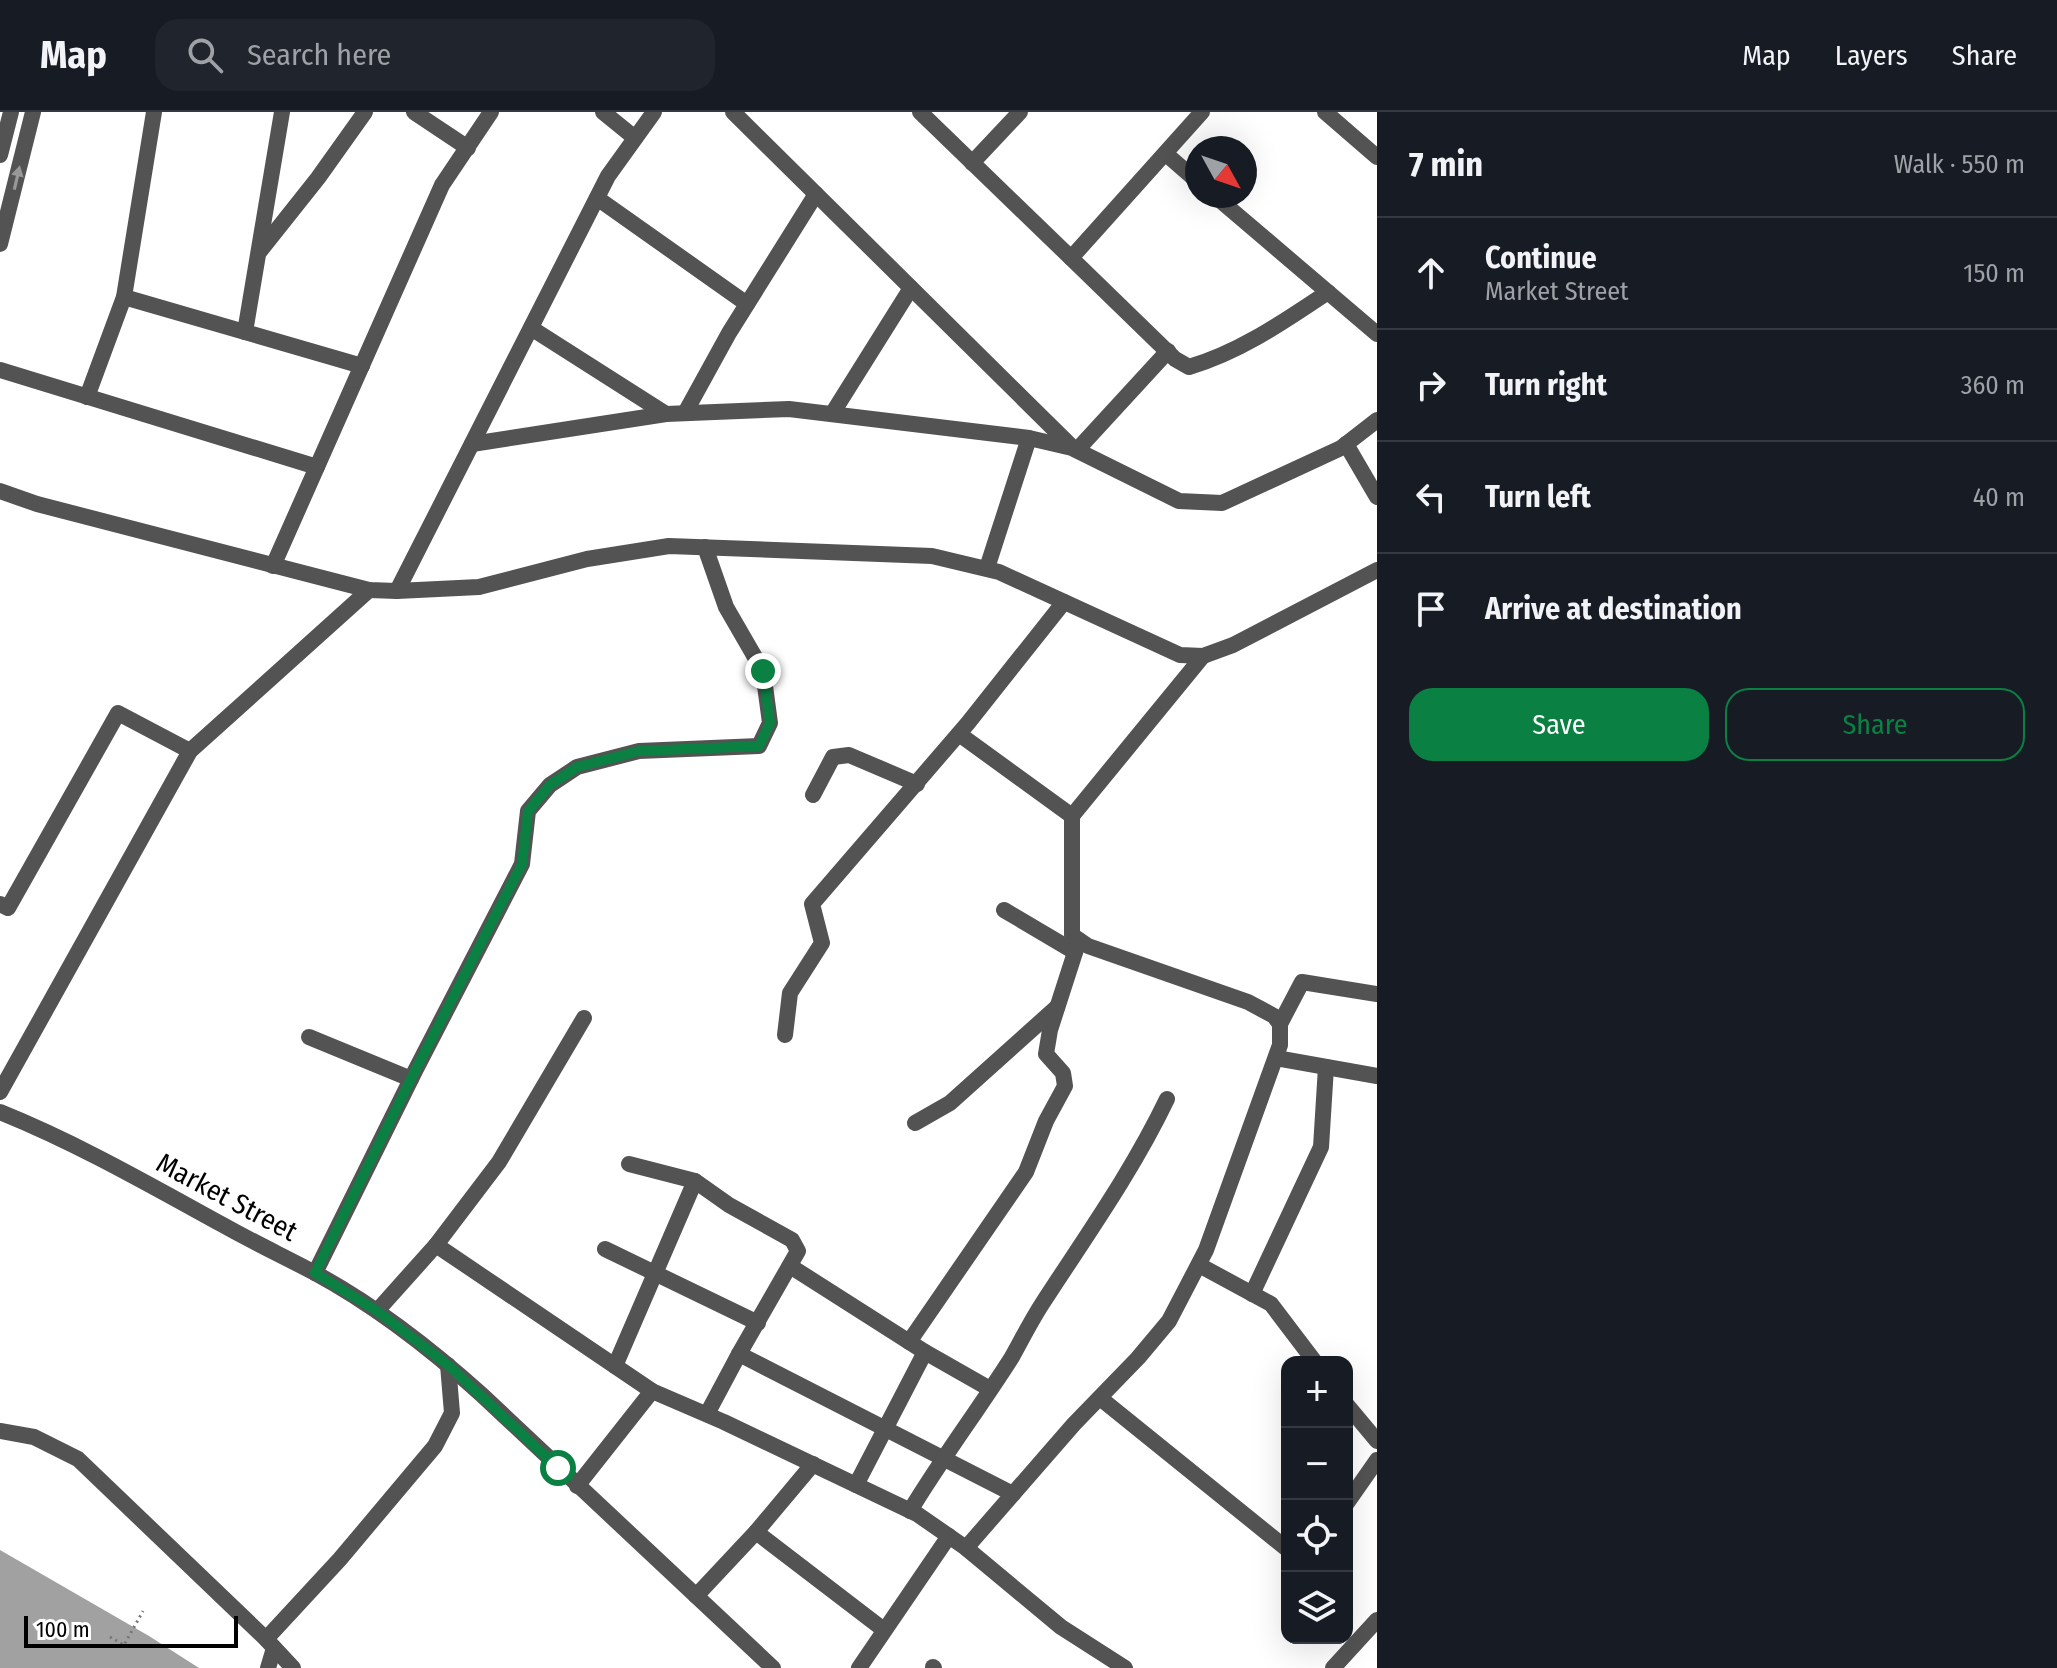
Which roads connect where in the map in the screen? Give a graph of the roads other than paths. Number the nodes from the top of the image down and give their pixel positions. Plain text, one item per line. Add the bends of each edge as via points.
1 (11, 112) edge
2 (33, 112) edge
3 (154, 112) edge
4 (282, 112) edge
5 (365, 112) edge
6 (414, 112) edge
7 (491, 112) edge
8 (603, 112) edge
9 (654, 112) edge
10 (733, 112) edge
11 (920, 112) edge
12 (1020, 112) edge
13 (1202, 112) edge
14 (1325, 112) edge
15 (635, 138) junction
16 (468, 148) junction
17 (1166, 154) junction
18 (0, 155) edge
19 (1377, 157) edge
20 (972, 163) junction
21 (1185, 171) edge
22 (816, 194) junction
23 (597, 198) junction
24 (1229, 208) edge
25 (0, 244) edge
26 (258, 254) junction
27 (1071, 258) junction
28 (911, 288) junction
29 (1328, 292) junction
30 (124, 297) junction
31 (747, 304) junction
32 (531, 328) junction
33 (245, 332) junction
34 (1377, 334) edge
35 (1168, 351) junction
36 (362, 366) junction
37 (0, 370) edge
38 (87, 397) junction
39 (685, 413) junction
40 (666, 414) junction
41 (832, 414) junction
42 (1377, 420) edge
43 (1029, 438) junction
44 (472, 444) junction
45 (1346, 444) junction
46 (1074, 449) junction
47 (317, 467) junction
48 (0, 491) edge
49 (1377, 497) edge
50 (705, 547) junction
51 (273, 566) junction
52 (987, 568) junction
53 (1377, 570) edge
54 (369, 590) junction
55 (397, 591) junction
56 (1064, 602) junction
57 (1203, 656) junction
58 (959, 734) junction
59 (190, 751) junction
60 (917, 784) junction
61 (813, 795) dead end
62 (1072, 816) junction
63 (0, 904) edge
64 (1004, 910) dead end
65 (1077, 946) junction
66 (1377, 994) edge
67 (1058, 1005) junction
68 (584, 1018) dead end
69 (1280, 1024) junction
70 (785, 1035) dead end
71 (309, 1037) dead end
72 (1276, 1058) junction
73 (1326, 1067) junction
74 (1377, 1076) edge
75 (411, 1079) junction
76 (0, 1092) edge
77 (1167, 1099) dead end
78 (0, 1112) edge
79 (915, 1123) dead end
80 (629, 1164) dead end
81 (695, 1181) junction
82 (436, 1245) junction
83 (605, 1249) dead end
84 (1199, 1265) junction
85 (790, 1266) junction
86 (315, 1273) junction
87 (655, 1273) junction
88 (1252, 1294) junction
89 (377, 1311) junction
90 (758, 1323) junction
91 (909, 1342) junction
92 (925, 1352) junction
93 (739, 1354) junction
94 (1310, 1356) edge
95 (448, 1365) junction
96 (615, 1366) junction
97 (990, 1389) junction
98 (652, 1391) junction
99 (1100, 1398) junction
100 (1353, 1412) edge
101 (707, 1414) junction
102 (885, 1428) junction
103 (0, 1431) edge
104 (1377, 1441) edge
105 (943, 1457) junction
106 (1377, 1460) edge
107 (813, 1464) junction
108 (856, 1485) junction
109 (577, 1486) junction
110 (1013, 1494) junction
111 (1349, 1500) edge
112 (910, 1511) junction
113 (756, 1532) junction
114 (949, 1536) junction
115 (1281, 1544) edge
116 (966, 1548) junction
117 (696, 1596) junction
118 (1377, 1620) edge
119 (884, 1630) junction
120 (270, 1643) junction
121 (1121, 1667) edge
122 (268, 1668) edge
123 (293, 1668) edge
124 (773, 1668) edge
125 (859, 1668) edge
126 (1333, 1668) edge

1 - 18 street
25 -> 2 street
3 - 30 street
4 - 26 street
5 - 26 street
6 - 16 street
7 - 16 street
8 - 15 street
9 - 15 street
10 - 22 street
11 - 20 street
12 - 20 street
13 - 17 street
14 - 19 street
15 - 23 street
16 - 36 street via 442,185
17 - 21 street
17 - 27 street
20 - 27 street
22 - 28 street
22 - 31 street
23 - 31 street
23 - 32 street
24 - 29 street
26 - 33 street
27 - 35 street
28 - 41 street
28 - 46 street
29 - 34 street
29 - 35 street via 1262,336 1207,362 1189,367
30 - 33 street
30 - 38 street
31 - 39 street
32 - 40 street
32 - 44 street
33 - 36 street
35 - 46 street
36 - 47 street
37 - 38 street
38 - 47 street
39 - 40 street
39 - 41 street via 789,409
40 - 44 street
41 - 43 street
42 - 45 street
43 - 46 street
43 - 52 street
44 - 55 street
45 - 46 street via 1222,503 1179,501
45 - 49 street
47 - 51 street
48 - 51 street
50 - 52 street via 932,556
50 - 55 street via 669,546 587,559 479,587
50 - 75 street via 726,607 763,671 770,723 759,746 639,751 577,767 550,785 528,811 522,864
51 - 54 street
52 - 56 street
53 - 57 street
54 - 55 street
54 - 59 street
56 - 57 street via 1180,655
56 - 58 street
57 - 62 street
58 - 60 street
58 - 62 street
59 - 63 street via 118,713 8,908
59 - 76 street
60 - 61 street via 849,755 833,757
60 - 70 street via 812,904 822,943 790,993
62 - 65 street via 1072,935
64 - 65 street
65 - 67 street
65 - 69 street via 1248,1002
66 - 69 street via 1302,982
67 - 79 street via 950,1103
67 - 91 street via 1046,1054 1063,1073 1065,1086 1026,1172
68 - 82 street via 499,1162
69 - 72 street
71 - 75 street
72 - 73 street
72 - 84 street
73 - 74 street
73 - 88 street via 1321,1147
75 - 86 street
77 - 97 street via 1146,1143
78 - 86 street, Market Street via 144,1181
80 - 81 street
81 - 85 street via 792,1240 798,1251
81 - 87 street
82 - 89 street
82 - 96 street
83 - 87 street
84 - 88 street
84 - 99 street via 1169,1321
85 - 90 street
85 - 91 street
86 - 89 street, Market Street
87 - 90 street
87 - 96 street
88 - 94 street via 1271,1304
89 - 95 street, Market Street
90 - 93 street
91 - 92 street
92 - 97 street
92 - 102 street
93 - 101 street
93 - 102 street
95 - 109 street, Market Street
95 - 120 street via 452,1413 435,1446
96 - 98 street
97 - 105 street
98 - 101 street
98 - 109 street
99 - 110 street
99 - 115 street
100 - 104 street
101 - 107 street
102 - 105 street
102 - 108 street
103 - 120 street via 34,1437 78,1459
105 - 110 street
105 - 112 street
106 - 111 street
107 - 108 street
107 - 113 street
108 - 112 street
109 - 117 street, Market Street
110 - 116 street
112 - 114 street
113 - 117 street
113 - 119 street
114 - 116 street
114 - 119 street
116 - 121 street via 1061,1627
117 - 124 street, Market Street
118 - 126 street
119 - 125 street
120 - 122 street
120 - 123 street

